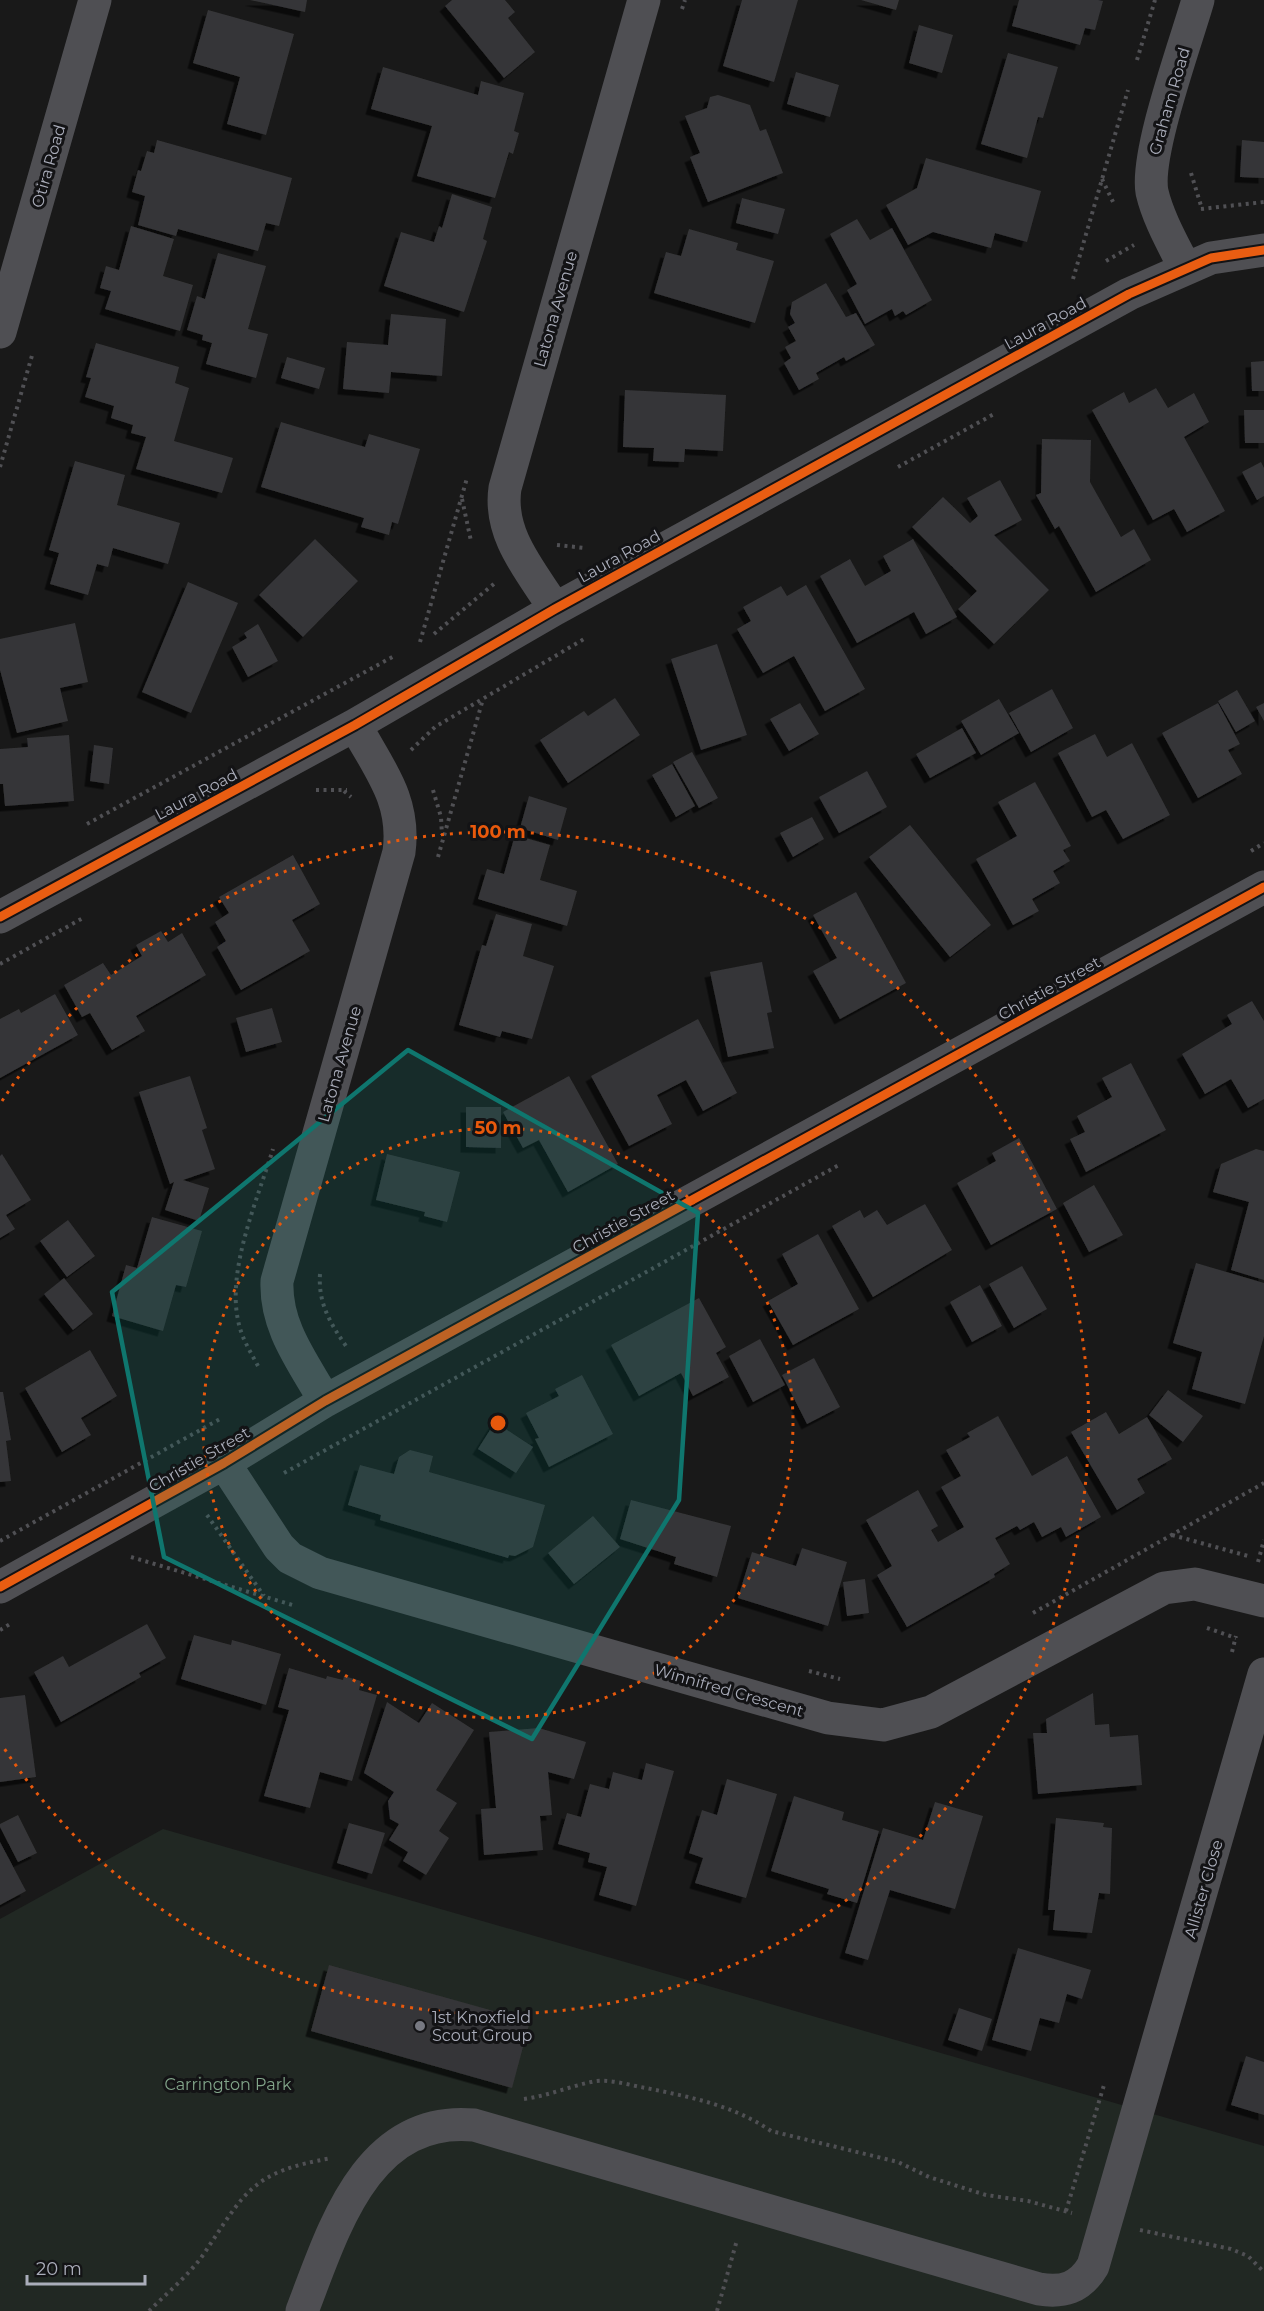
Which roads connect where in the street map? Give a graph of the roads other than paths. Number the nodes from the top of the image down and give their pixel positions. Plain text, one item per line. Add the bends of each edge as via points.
1 (95, 0) edge
2 (644, 0) edge
3 (1198, 0) edge
4 (1264, 250) edge
5 (1185, 268) junction
6 (0, 332) edge
7 (555, 609) junction
8 (355, 725) junction
9 (1264, 886) edge
10 (0, 917) edge
11 (325, 1401) junction
12 (224, 1463) junction
13 (0, 1587) edge
14 (1264, 1602) edge
15 (1264, 1674) edge
16 (302, 2311) edge

1 - 6 street, Otira Road
2 - 7 street, Latona Avenue via 505,488 503,510 510,536
3 - 5 street, Graham Road via 1151,175 1156,204
4 - 5 street, Laura Road via 1211,258
5 - 7 street, Laura Road via 1129,294
7 - 8 street, Laura Road
8 - 10 street, Laura Road
8 - 11 street, Latona Avenue via 398,806 399,852 277,1281 276,1299 287,1334
9 - 11 street, Christie Street
11 - 12 street, Christie Street
12 - 13 street, Christie Street
12 - 14 street, Winnifred Crescent via 279,1546 290,1558 312,1570 858,1724 883,1725 931,1712 1164,1588 1195,1584
15 - 16 street, Allister Close via 1093,2266 1074,2286 1065,2290 1039,2289 474,2125 453,2123 416,2134 397,2145 358,2183 329,2238

